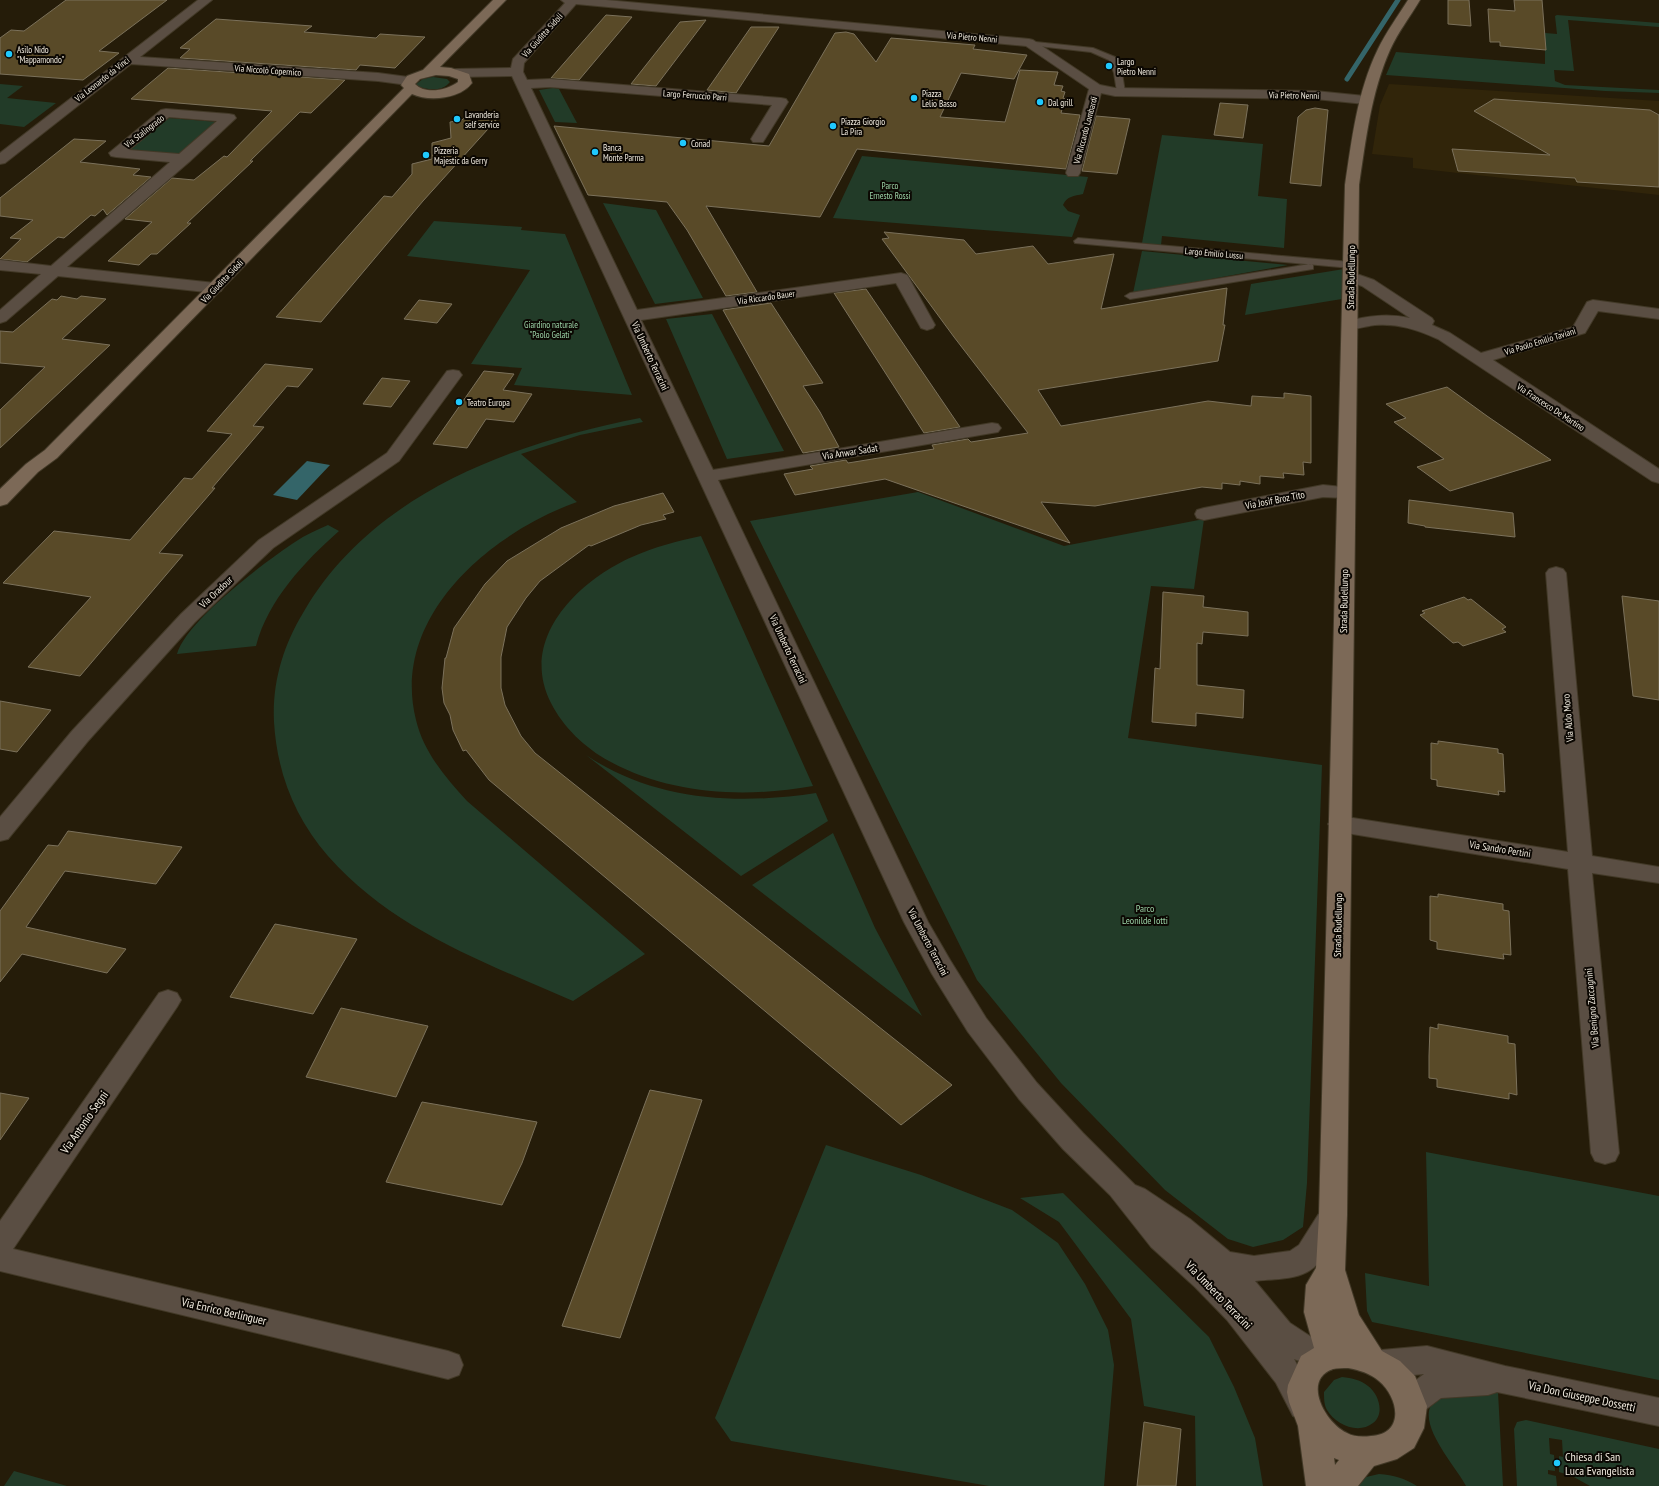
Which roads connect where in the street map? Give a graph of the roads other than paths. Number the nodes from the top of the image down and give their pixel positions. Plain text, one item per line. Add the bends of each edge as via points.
1 (206, 0) edge
2 (500, 0) edge
3 (570, 0) edge
4 (1414, 0) edge
5 (1030, 43) junction
6 (442, 57) junction
7 (127, 60) junction
8 (451, 72) junction
9 (427, 73) junction
10 (520, 78) junction
11 (409, 85) junction
12 (462, 86) junction
13 (1096, 88) junction
14 (1121, 92) junction
15 (434, 94) junction
16 (1365, 100) junction
17 (393, 107) junction
18 (758, 140) dead end
19 (184, 159) junction
20 (0, 160) edge
21 (1073, 173) dead end
22 (1078, 241) dead end
23 (1332, 264) junction
24 (0, 265) edge
25 (54, 271) junction
26 (1351, 271) junction
27 (215, 288) junction
28 (1384, 294) junction
29 (1130, 296) dead end
30 (1350, 310) junction
31 (1659, 314) edge
32 (632, 316) junction
33 (0, 318) edge
34 (927, 325) dead end
35 (1444, 336) junction
36 (1479, 359) junction
37 (453, 375) dead end
38 (992, 428) dead end
39 (51, 454) junction
40 (707, 476) junction
41 (1659, 477) edge
42 (1346, 492) junction
43 (0, 500) edge
44 (1204, 514) dead end
45 (0, 518) edge
46 (1556, 573) dead end
47 (1340, 824) junction
48 (0, 833) edge
49 (1580, 862) junction
50 (1659, 875) edge
51 (168, 1000) dead end
52 (1605, 1153) dead end
53 (1120, 1187) junction
54 (1332, 1215) junction
55 (0, 1244) edge
56 (0, 1258) edge
57 (1223, 1264) junction
58 (1330, 1270) junction
59 (1329, 1356) junction
60 (1376, 1362) junction
61 (448, 1365) dead end
62 (1506, 1380) junction
63 (1410, 1403) junction
64 (1659, 1412) edge
65 (1310, 1417) junction
66 (1366, 1452) junction
67 (1322, 1486) edge
68 (1341, 1486) edge

1 - 7 street, Via Leonardo da Vinci
2 - 6 street, Via Giuditta Sidoli
3 - 5 street, Via Pietro Nenni
3 - 10 street, Via Giuditta Sidoli via 518,62
4 - 16 street, Strada Budellungo via 1381,54
5 - 13 street, Via Pietro Nenni
5 - 14 lane via 1093,50 1112,59 1118,73
6 - 8 street
6 - 9 street, Via Giuditta Sidoli
7 - 11 street, Via Niccolò Copernico via 378,77
7 - 20 street, Via Leonardo da Vinci
8 - 9 street, Via Giuditta Sidoli
8 - 10 street
8 - 12 street via 465,80
9 - 11 street, Via Giuditta Sidoli via 412,78
10 - 12 street via 486,77
10 - 18 street, Largo Ferruccio Parri via 565,85 781,102
10 - 32 street, Via Umberto Terracini
11 - 15 street, Via Giuditta Sidoli via 424,93
11 - 17 street, Via Giuditta Sidoli
12 - 15 street, Via Giuditta Sidoli
13 - 14 street, Via Pietro Nenni
13 - 21 street, Via Riccardo Lombardi
14 - 16 street, Via Pietro Nenni via 1315,95
15 - 17 street, Via Giuditta Sidoli
16 - 26 street, Strada Budellungo via 1352,185
17 - 27 street, Via Giuditta Sidoli
19 - 19 street, Via Stalingrado via 138,155 116,153 166,113 229,118
19 - 25 street, Via Stalingrado
22 - 23 lane, Largo Emilio Lussu
23 - 26 lane, Largo Emilio Lussu
23 - 29 lane
24 - 25 street
25 - 27 street
25 - 33 street, Via Stalingrado
26 - 28 street, Via Francesco De Martino
26 - 30 street, Strada Budellungo
27 - 39 street, Via Giuditta Sidoli
28 - 30 street
28 - 35 street, Via Francesco De Martino
30 - 35 street, Via Francesco De Martino via 1412,322
30 - 42 street, Strada Budellungo
31 - 36 street, Via Paolo Emilio Taviani via 1593,305 1579,330
32 - 34 street, Via Riccardo Bauer via 901,278
32 - 40 street, Via Umberto Terracini
35 - 36 street, Via Francesco De Martino
36 - 41 street, Via Francesco De Martino
37 - 48 street, Via Oradour via 394,457 266,544 188,618 80,736
38 - 40 street, Via Anwar Sadat
39 - 43 street, Via Giuditta Sidoli via 32,468
39 - 45 street, Via Giuditta Sidoli via 46,470
40 - 53 street, Via Umberto Terracini via 916,922 941,967 977,1025 1024,1086 1073,1141
42 - 44 street, Via Josif Broz Tito via 1323,491
42 - 47 street, Strada Budellungo
46 - 49 street, Via Aldo Moro
47 - 49 street, Via Sandro Pertini
47 - 54 street, Strada Budellungo
49 - 50 street, Via Sandro Pertini
49 - 52 street, Via Benigno Zaccagnini
51 - 55 street, Via Antonio Segni
53 - 57 street, Via Umberto Terracini via 1178,1224
53 - 65 street, Via Umberto Terracini via 1161,1238 1205,1278 1250,1327 1287,1374
54 - 57 street, Strada Budellungo via 1309,1254 1296,1263 1254,1269
54 - 58 street, Strada Budellungo
56 - 61 street, Via Enrico Berlinguer
57 - 59 street, Via Umberto Terracini via 1274,1326 1312,1354
58 - 59 street, Strada Budellungo via 1321,1285 1319,1312
58 - 60 street, Strada Budellungo via 1346,1320
59 - 60 street via 1357,1355
59 - 65 street via 1314,1365 1303,1385 1303,1397
60 - 62 street via 1427,1360
60 - 63 street, Strada Budellungo via 1394,1375
62 - 63 street via 1435,1384
62 - 64 street, Via Don Giuseppe Dossetti
63 - 66 street, Strada Budellungo via 1411,1420 1401,1439 1393,1446
65 - 66 street, Strada Budellungo via 1324,1435 1337,1444 1351,1450
65 - 67 street
66 - 68 street

